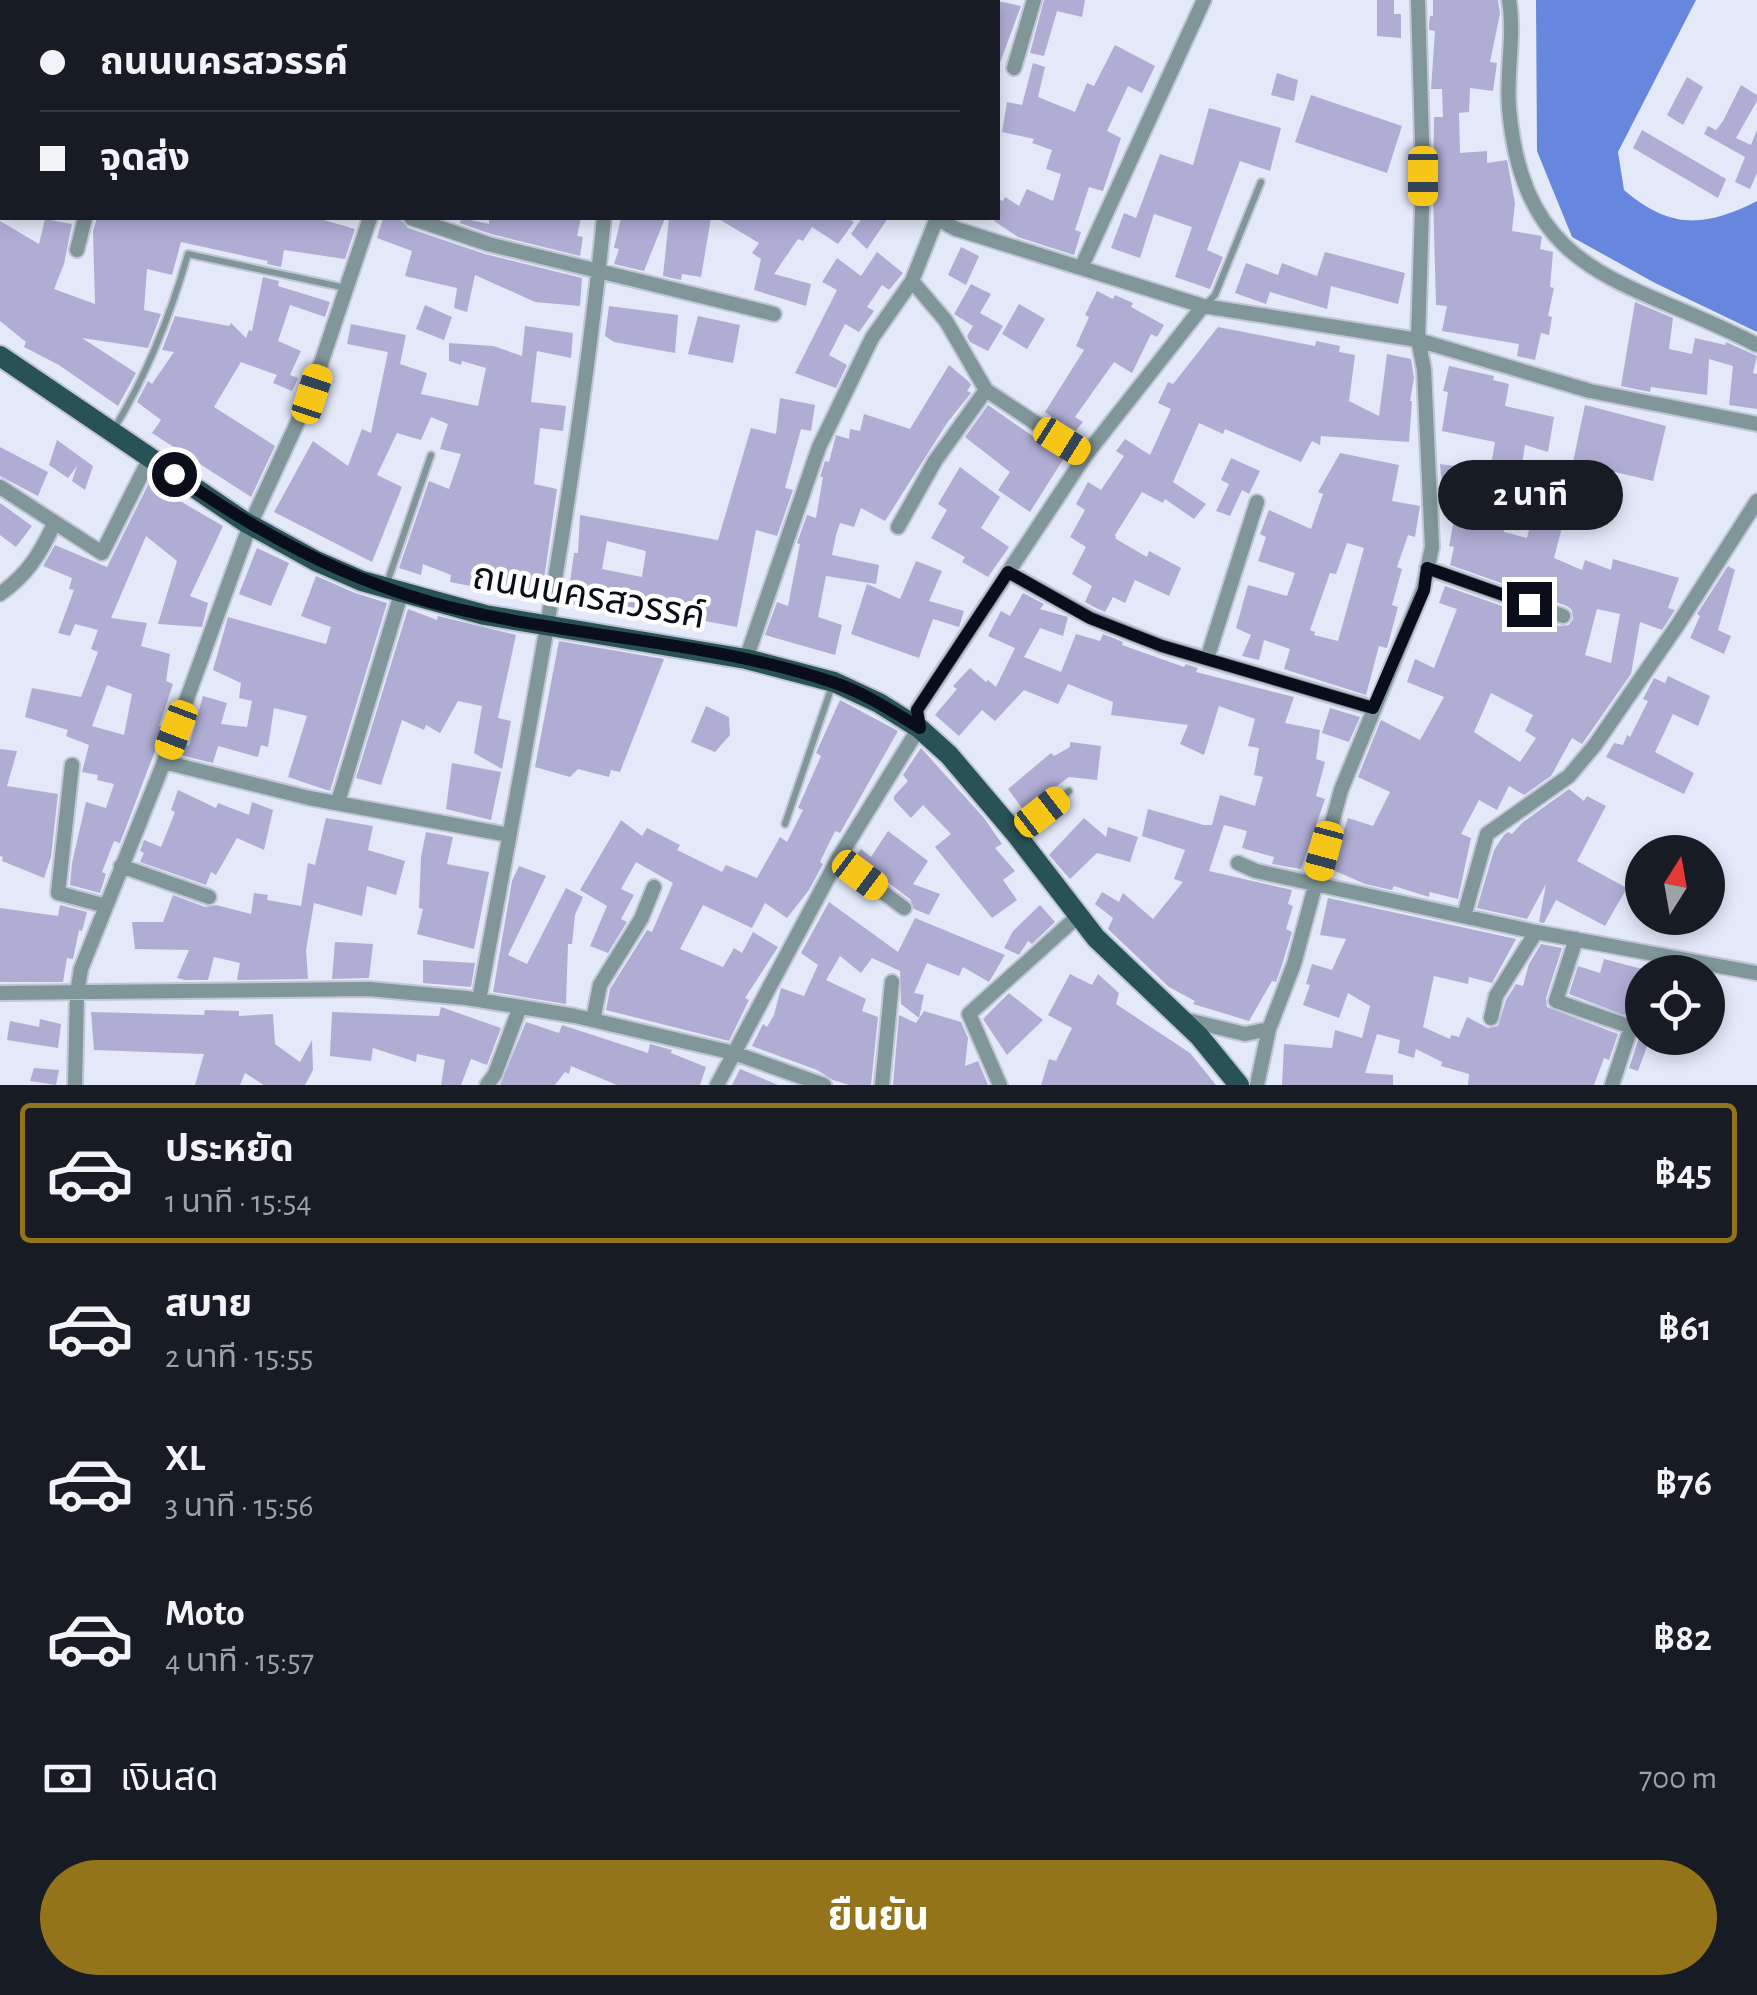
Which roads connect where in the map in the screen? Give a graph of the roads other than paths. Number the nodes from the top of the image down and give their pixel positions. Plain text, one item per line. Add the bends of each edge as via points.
1 (1034, 0) edge
2 (1204, 0) edge
3 (1418, 0) edge
4 (1509, 0) edge
5 (1014, 68) dead end
6 (1261, 182) dead end
7 (84, 220) edge
8 (369, 220) edge
9 (417, 220) edge
10 (604, 220) edge
11 (935, 220) edge
12 (940, 220) edge
13 (77, 250) dead end
14 (1080, 268) junction
15 (599, 273) junction
16 (912, 281) junction
17 (347, 288) junction
18 (1204, 306) junction
19 (774, 314) dead end
20 (1418, 340) junction
21 (1757, 344) edge
22 (0, 356) edge
23 (986, 390) junction
24 (1757, 424) edge
25 (112, 432) junction
26 (432, 454) dead end
27 (1085, 456) junction
28 (150, 458) junction
29 (0, 487) edge
30 (1257, 502) dead end
31 (1757, 502) edge
32 (54, 524) junction
33 (250, 525) junction
34 (898, 527) dead end
35 (1427, 568) junction
36 (1008, 572) junction
37 (393, 592) junction
38 (0, 594) edge
39 (1563, 616) dead end
40 (548, 625) junction
41 (746, 659) junction
42 (1207, 659) junction
43 (834, 682) junction
44 (1373, 708) junction
45 (920, 728) junction
46 (164, 762) junction
47 (72, 764) dead end
48 (1069, 792) dead end
49 (338, 802) junction
50 (785, 824) dead end
51 (1015, 833) junction
52 (509, 835) junction
53 (838, 858) junction
54 (1238, 863) dead end
55 (121, 866) junction
56 (1316, 881) junction
57 (654, 887) dead end
58 (209, 897) dead end
59 (106, 906) junction
60 (904, 908) dead end
61 (1464, 916) junction
62 (1077, 917) junction
63 (1536, 932) junction
64 (1576, 939) junction
65 (1757, 973) edge
66 (892, 982) dead end
67 (0, 993) edge
68 (77, 993) junction
69 (478, 1000) junction
70 (520, 1007) junction
71 (1179, 1018) junction
72 (1490, 1018) dead end
73 (593, 1020) junction
74 (1269, 1030) junction
75 (734, 1053) junction
76 (75, 1085) edge
77 (488, 1085) edge
78 (717, 1085) edge
79 (824, 1085) edge
80 (882, 1085) edge
81 (1000, 1085) edge
82 (1239, 1085) edge
83 (1257, 1085) edge
84 (1612, 1085) edge

1 - 5 street
2 - 14 street
3 - 20 street
4 - 21 street via 1509,106 1532,206 1582,263
6 - 18 lane
7 - 13 street
8 - 17 street
9 - 15 street
10 - 15 street
11 - 16 street
12 - 14 street
14 - 18 street
15 - 19 street
15 - 40 street
16 - 23 street via 946,321
16 - 41 street via 872,338 820,447
17 - 25 lane via 188,254 161,339
17 - 33 street via 312,394
18 - 20 street
18 - 27 street
20 - 24 street via 1590,391
20 - 35 street via 1430,483
22 - 25 main road, ถนนนครสวรรค์
23 - 27 street
23 - 34 street
25 - 28 main road, ถนนนครสวรรค์
26 - 37 lane
27 - 36 street
28 - 32 street via 102,553
28 - 33 main road, ถนนนครสวรรค์
29 - 32 street
30 - 42 street
31 - 61 street via 1596,745 1568,776 1487,834
32 - 38 street via 37,560
33 - 37 main road, ถนนนครสวรรค์
33 - 46 street
35 - 39 street
35 - 44 street via 1424,590
36 - 42 street via 1090,618
36 - 45 street via 917,710
37 - 40 main road, ถนนนครสวรรค์
37 - 49 street
40 - 41 main road, ถนนนครสวรรค์
40 - 52 street
41 - 43 main road, ถนนนครสวรรค์
42 - 44 street
43 - 45 main road, ถนนนครสวรรค์
43 - 50 lane
44 - 56 street
45 - 51 main road, ถนนนครสวรรค์
45 - 53 street
46 - 49 street
46 - 55 street
47 - 59 street via 58,892
48 - 51 lane
49 - 52 street
51 - 62 main road, ถนนนครสวรรค์
52 - 69 street
53 - 60 street
53 - 75 street
54 - 56 street
55 - 58 street
55 - 59 street
56 - 61 street
56 - 74 street
57 - 73 street via 600,985
59 - 68 street
61 - 63 street
62 - 71 main road, ถนนนครสวรรค์
62 - 81 street via 969,1014
63 - 64 street
63 - 72 street via 1496,996
64 - 65 street
64 - 84 street via 1556,1000 1632,1026
66 - 80 street
67 - 68 street
68 - 69 street via 369,989
68 - 76 street
69 - 70 street
70 - 73 street
70 - 77 street
71 - 74 street via 1246,1034
71 - 82 main road, ถนนนครสวรรค์
73 - 75 street
74 - 83 street
75 - 78 street
75 - 79 street

